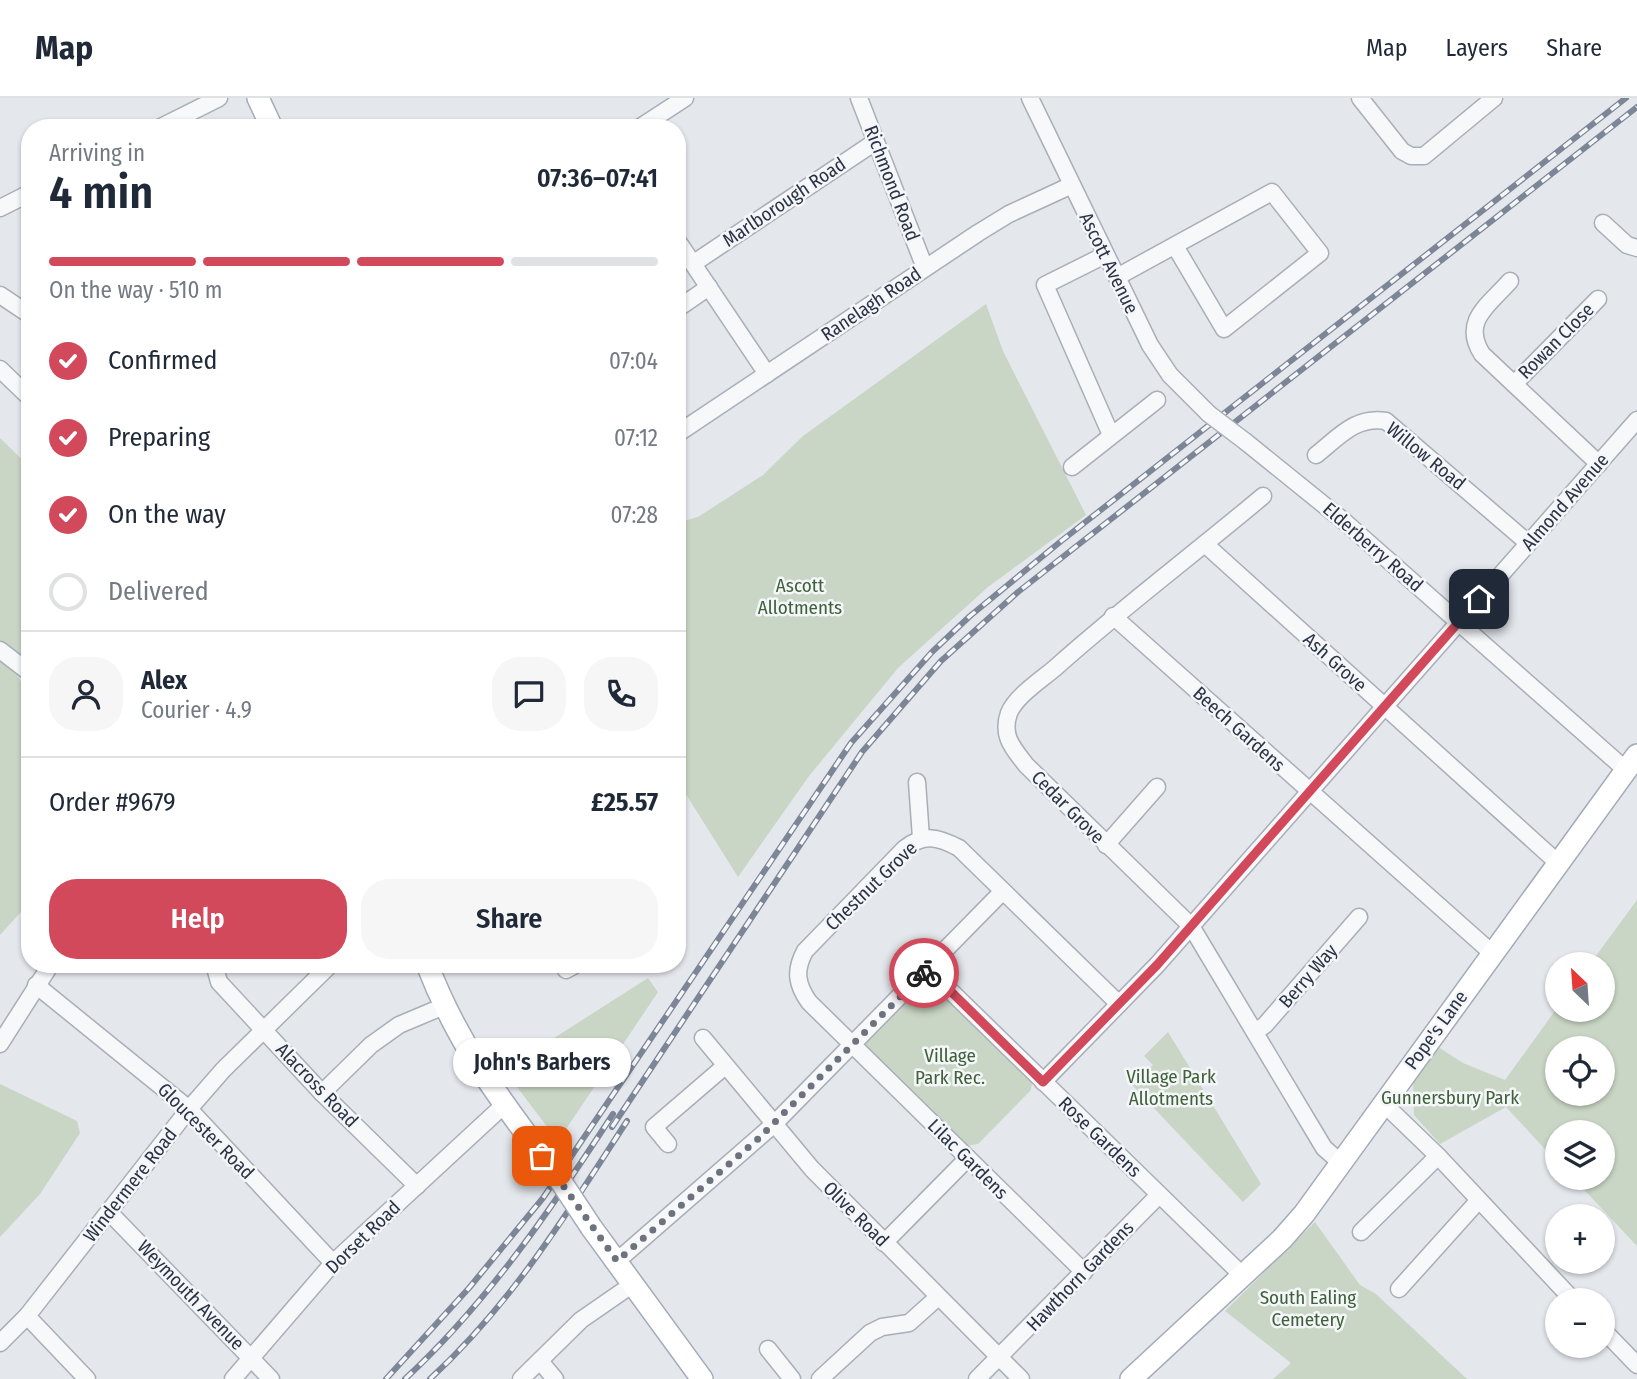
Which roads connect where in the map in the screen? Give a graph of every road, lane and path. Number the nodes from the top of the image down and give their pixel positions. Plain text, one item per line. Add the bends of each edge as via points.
1 (219, 98) edge
2 (685, 98) edge
3 (859, 98) edge
4 (1030, 98) edge
5 (1360, 98) edge
6 (1494, 98) edge
7 (261, 99) edge
8 (177, 119) edge
9 (269, 119) edge
10 (653, 119) edge
11 (875, 142) junction
12 (1072, 185) junction
13 (21, 198) edge
14 (0, 208) edge
15 (1603, 223) dead end
16 (1175, 246) junction
17 (1637, 248) edge
18 (686, 253) edge
19 (1105, 255) junction
20 (686, 257) edge
21 (925, 268) junction
22 (1117, 277) junction
23 (1510, 281) dead end
24 (709, 287) junction
25 (0, 295) edge
26 (1598, 299) dead end
27 (686, 303) edge
28 (21, 309) edge
29 (0, 369) edge
30 (767, 374) junction
31 (1514, 384) junction
32 (21, 389) edge
33 (1157, 400) dead end
34 (1209, 414) joint
35 (1637, 420) edge
36 (686, 427) edge
37 (1111, 435) junction
38 (1316, 456) dead end
39 (1599, 464) junction
40 (1072, 467) dead end
41 (1263, 496) dead end
42 (1528, 543) junction
43 (1206, 545) junction
44 (1113, 616) junction
45 (1459, 622) junction
46 (0, 650) edge
47 (21, 666) edge
48 (1385, 707) junction
49 (1632, 763) edge
50 (917, 782) dead end
51 (1157, 787) dead end
52 (1310, 792) junction
53 (920, 838) junction
54 (1106, 845) junction
55 (1558, 863) junction
56 (1003, 891) junction
57 (1359, 917) dead end
58 (1191, 926) junction
59 (1492, 953) junction
60 (928, 969) junction
61 (45, 973) edge
62 (217, 973) edge
63 (322, 973) edge
64 (431, 973) edge
65 (36, 985) junction
66 (1119, 1004) junction
67 (444, 1006) junction
68 (263, 1030) junction
69 (1255, 1032) junction
70 (703, 1038) dead end
71 (0, 1044) edge
72 (852, 1045) junction
73 (725, 1066) junction
74 (1043, 1082) junction
75 (322, 1094) junction
76 (1383, 1103) junction
77 (504, 1105) junction
78 (189, 1109) junction
79 (773, 1125) junction
80 (668, 1144) dead end
81 (1438, 1156) junction
82 (968, 1158) junction
83 (1340, 1162) junction
84 (417, 1186) junction
85 (1159, 1195) junction
86 (1479, 1200) junction
87 (109, 1212) junction
88 (1361, 1232) dead end
89 (884, 1243) junction
90 (617, 1261) junction
91 (333, 1264) junction
92 (1084, 1272) junction
93 (1242, 1275) junction
94 (633, 1284) junction
95 (1562, 1288) edge
96 (1399, 1289) dead end
97 (938, 1297) junction
98 (27, 1316) junction
99 (0, 1343) edge
100 (1615, 1343) edge
101 (768, 1349) dead end
102 (252, 1358) junction
103 (1000, 1358) junction
104 (540, 1361) junction
105 (1637, 1367) edge
106 (87, 1379) edge
107 (233, 1379) edge
108 (271, 1379) edge
109 (522, 1379) edge
110 (555, 1379) edge
111 (702, 1379) edge
112 (792, 1379) edge
113 (820, 1379) edge
114 (976, 1379) edge
115 (1021, 1379) edge
116 (1131, 1379) edge
117 (1627, 1379) edge

1 - 8 street
2 - 10 street
3 - 11 street, Richmond Road
4 - 12 street, Ascott Avenue
5 - 6 street via 1411,156 1424,156
7 - 9 main road
11 - 18 street, Marlborough Road
11 - 21 street, Richmond Road
12 - 19 street, Ascott Avenue
12 - 21 street, Ranelagh Road via 1009,214
13 - 14 street
15 - 17 street via 1627,245
16 - 16 street via 1272,192 1320,253 1224,329
16 - 22 street
19 - 22 street, Ascott Avenue
19 - 37 street via 1045,285
20 - 24 street
21 - 30 street, Ranelagh Road
22 - 34 street, Ascott Avenue via 1159,360
23 - 31 street, Rowan Close via 1476,318 1473,331 1482,354
24 - 27 street
24 - 30 street
25 - 28 street
26 - 31 street, Rowan Close
29 - 32 street
30 - 36 street, Ranelagh Road
31 - 39 street, Rowan Close
33 - 37 street
34 - 45 street, Elderberry Road, bridge via 1345,522
35 - 39 street, Almond Avenue
37 - 40 street
38 - 42 street, Willow Road via 1354,425 1369,418 1386,421
39 - 42 street, Almond Avenue
41 - 43 street, Cedar Grove
42 - 45 street, Almond Avenue
43 - 44 street, Cedar Grove
43 - 48 street, Ash Grove
44 - 52 street, Beech Gardens
44 - 54 street, Cedar Grove via 1024,695 1010,710 1006,729 1009,744 1026,765
45 - 48 street, Almond Avenue
45 - 49 street, Elderberry Road
46 - 47 street
48 - 52 street, Almond Avenue
48 - 55 street, Ash Grove
49 - 55 main road, Pope's Lane
50 - 53 street
51 - 54 street
52 - 58 street, Almond Avenue
52 - 59 street, Beech Gardens
53 - 56 street, Chestnut Grove via 939,837 959,848
53 - 72 street, Chestnut Grove via 805,951 799,964 800,989
54 - 58 street, Cedar Grove
55 - 59 main road, Pope's Lane
56 - 60 street
56 - 66 street, Chestnut Grove
57 - 69 street, Berry Way
58 - 66 street, Almond Avenue
58 - 69 street, Cedar Grove
59 - 76 main road, Pope's Lane
60 - 72 street
60 - 74 street, Rose Gardens
61 - 65 street
62 - 68 street, Alacross Road via 219,982
63 - 68 street, Windermere Road
64 - 67 main road
65 - 71 street
65 - 78 street, Gloucester Road
66 - 74 street, Almond Avenue
67 - 75 street via 390,1031
67 - 77 main road via 467,1052
68 - 75 street, Alacross Road
68 - 78 street, Windermere Road
69 - 83 street, Cedar Grove via 1324,1148
70 - 73 street, Olive Road
72 - 79 street
72 - 82 street, Lilac Gardens
73 - 79 street, Olive Road
73 - 80 street via 654,1127
74 - 85 street, Rose Gardens
75 - 84 street, Alacross Road
76 - 81 street
76 - 83 main road, Pope's Lane
77 - 84 street, Dorset Road
77 - 90 main road, bridge
78 - 87 street, Windermere Road
78 - 91 street, Gloucester Road
79 - 89 street, Olive Road
79 - 90 street
81 - 86 street
81 - 88 street
82 - 89 street
82 - 92 street, Lilac Gardens
83 - 93 main road, Pope's Lane via 1304,1214
84 - 91 street, Dorset Road
85 - 92 street, Hawthorn Gardens
85 - 93 street, Rose Gardens
86 - 95 street
86 - 96 street
87 - 98 street, Windermere Road
87 - 102 street, Weymouth Avenue
89 - 97 street, Olive Road
90 - 94 main road
91 - 102 street, Dorset Road
92 - 103 street, Hawthorn Gardens
93 - 116 main road, Pope's Lane
94 - 104 street via 581,1320
94 - 111 main road
97 - 103 street, Olive Road
97 - 113 street via 909,1323 870,1334
98 - 99 street, Windermere Road
98 - 106 street
100 - 105 street
101 - 112 street
102 - 107 street, Dorset Road
102 - 108 street, Weymouth Avenue
103 - 114 street, Hawthorn Gardens
103 - 115 street, Olive Road
104 - 109 street
104 - 110 street
105 - 117 street

